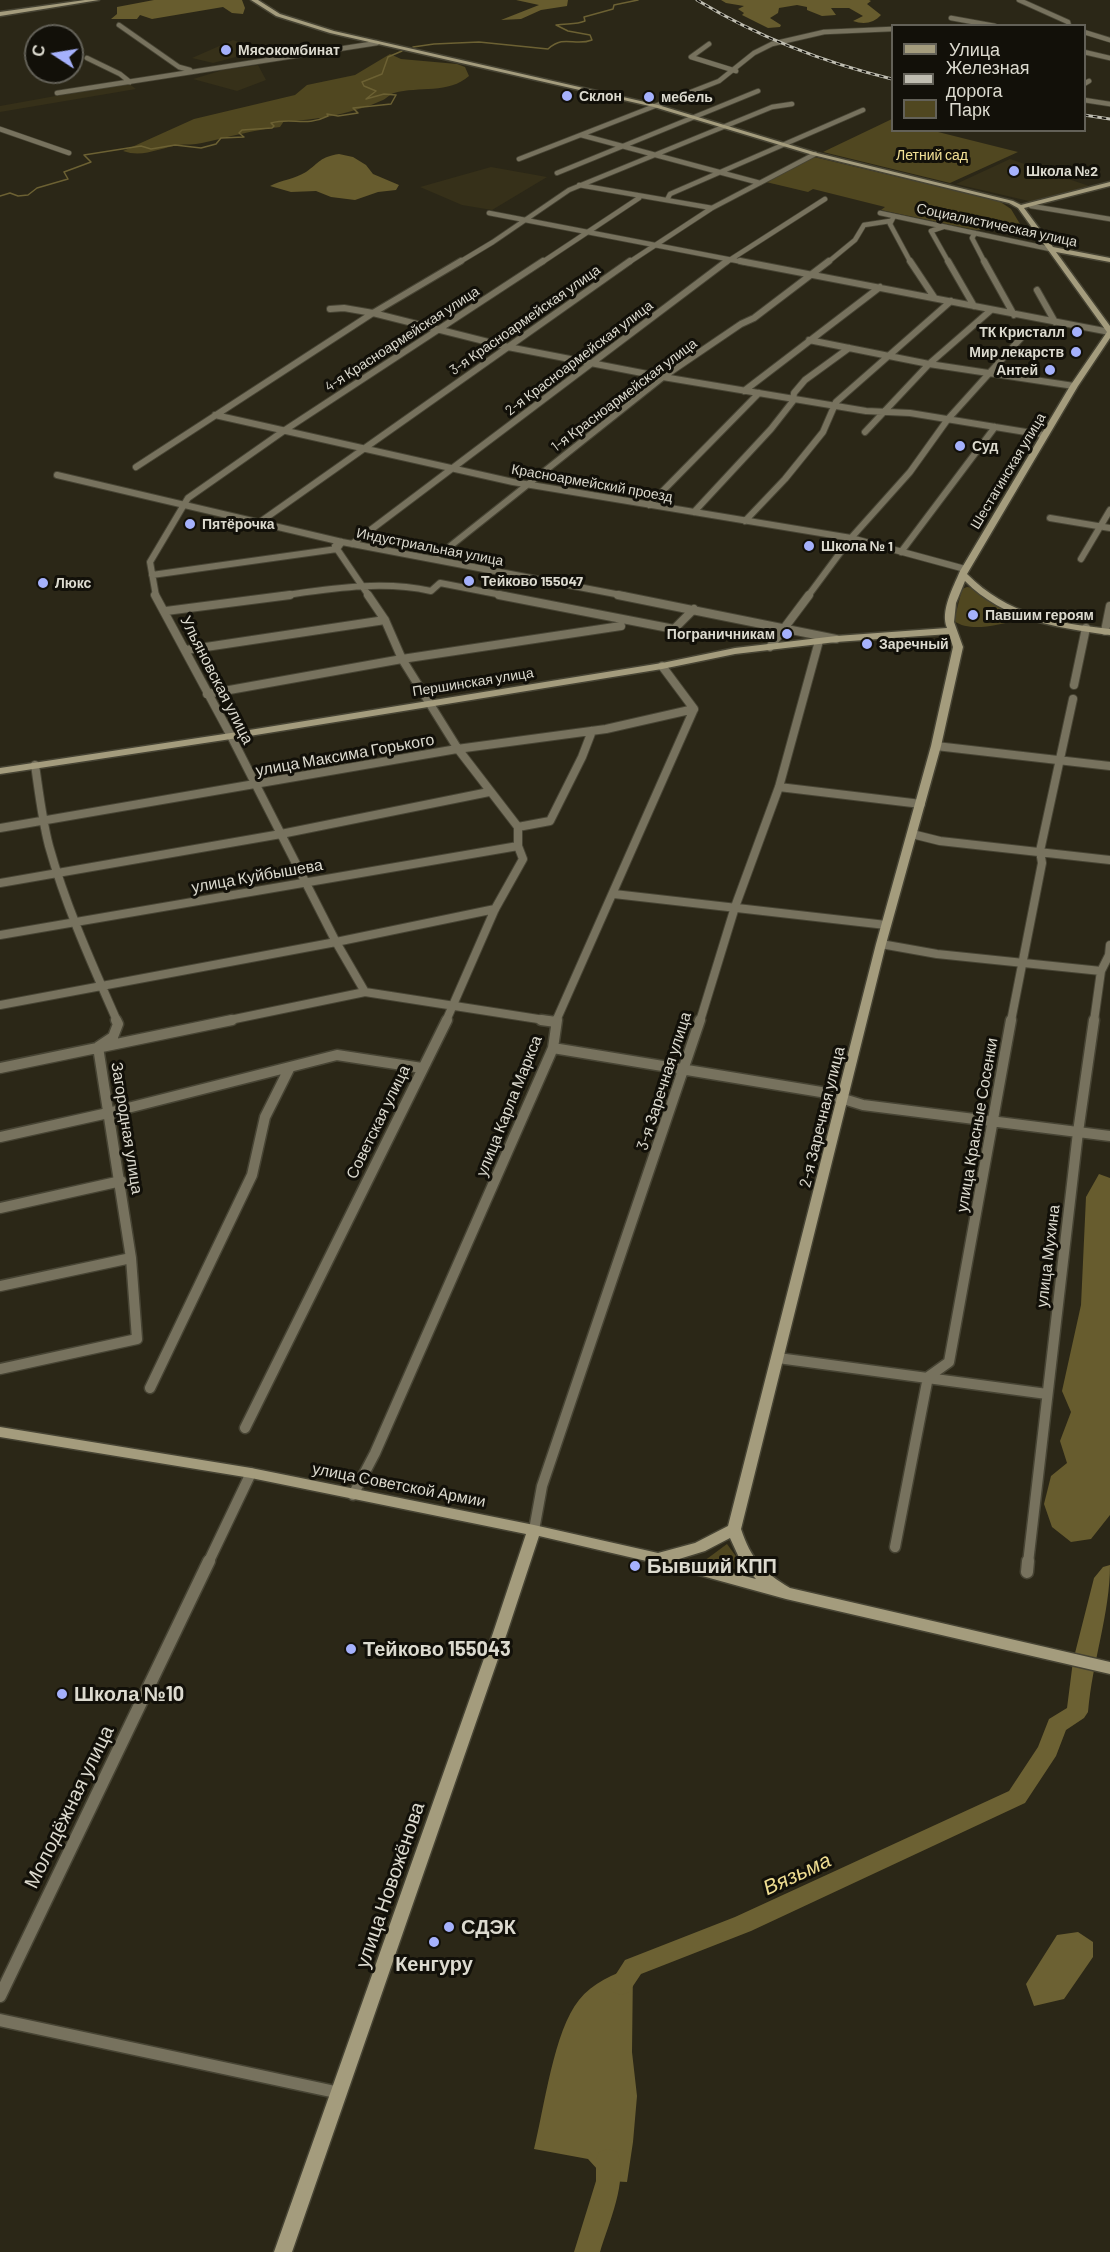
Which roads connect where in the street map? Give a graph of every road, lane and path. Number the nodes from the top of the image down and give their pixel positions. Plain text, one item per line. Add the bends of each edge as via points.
1 (96, 0) edge
2 (254, 0) edge
3 (1019, 0) edge
4 (0, 14) edge
5 (951, 18) dead end
6 (984, 24) edge
7 (1068, 24) edge
8 (119, 25) dead end
9 (891, 29) edge
10 (1086, 33) edge
11 (1110, 40) edge
12 (377, 43) junction
13 (709, 44) dead end
14 (1086, 52) edge
15 (87, 58) dead end
16 (1110, 58) edge
17 (736, 71) junction
18 (194, 72) junction
19 (130, 81) junction
20 (758, 91) dead end
21 (57, 93) dead end
22 (1086, 100) edge
23 (792, 104) dead end
24 (1110, 104) edge
25 (656, 106) junction
26 (863, 110) dead end
27 (694, 116) junction
28 (724, 126) junction
29 (0, 129) edge
30 (581, 135) junction
31 (783, 145) junction
32 (621, 146) junction
33 (69, 153) dead end
34 (816, 154) junction
35 (655, 155) junction
36 (519, 159) dead end
37 (557, 173) dead end
38 (723, 173) junction
39 (760, 183) junction
40 (1110, 184) edge
41 (579, 185) junction
42 (639, 198) junction
43 (825, 199) dead end
44 (667, 200) junction
45 (1031, 206) junction
46 (1020, 207) junction
47 (711, 208) junction
48 (489, 213) dead end
49 (880, 213) dead end
50 (893, 219) junction
51 (1110, 219) edge
52 (524, 220) junction
53 (948, 227) junction
54 (587, 231) junction
55 (975, 233) junction
56 (654, 244) junction
57 (1050, 249) junction
58 (731, 258) junction
59 (1110, 260) edge
60 (813, 274) junction
61 (880, 287) junction
62 (1037, 290) dead end
63 (934, 297) junction
64 (951, 301) junction
65 (974, 306) junction
66 (330, 309) dead end
67 (991, 310) junction
68 (373, 313) junction
69 (1014, 315) junction
70 (1055, 322) junction
71 (438, 330) junction
72 (1110, 332) edge
73 (1021, 338) dead end
74 (809, 340) junction
75 (507, 347) junction
76 (849, 348) junction
77 (888, 356) junction
78 (589, 364) junction
79 (929, 364) junction
80 (987, 374) junction
81 (663, 377) junction
82 (1074, 386) junction
83 (744, 391) junction
84 (759, 393) junction
85 (793, 399) junction
86 (835, 406) junction
87 (885, 413) junction
88 (215, 415) junction
89 (948, 419) junction
90 (995, 427) junction
91 (285, 430) junction
92 (865, 432) dead end
93 (1044, 435) junction
94 (366, 448) junction
95 (136, 467) dead end
96 (452, 469) junction
97 (57, 475) dead end
98 (530, 484) junction
99 (182, 505) junction
100 (649, 505) junction
101 (1110, 510) edge
102 (694, 512) junction
103 (1050, 518) dead end
104 (745, 521) junction
105 (260, 522) junction
106 (1101, 526) junction
107 (1110, 528) edge
108 (851, 538) junction
109 (330, 539) junction
110 (342, 542) junction
111 (352, 544) junction
112 (337, 549) junction
113 (901, 552) junction
114 (434, 559) junction
115 (1081, 559) dead end
116 (964, 572) junction
117 (153, 575) junction
118 (363, 585) junction
119 (959, 585) junction
120 (977, 588) junction
121 (1110, 606) edge
122 (694, 609) junction
123 (166, 612) junction
124 (385, 620) junction
125 (621, 626) dead end
126 (785, 627) junction
127 (1086, 628) junction
128 (950, 631) junction
129 (1107, 631) edge
130 (836, 639) junction
131 (819, 641) junction
132 (770, 646) junction
133 (186, 650) junction
134 (402, 659) junction
135 (662, 666) junction
136 (1074, 685) dead end
137 (207, 694) junction
138 (1073, 699) dead end
139 (430, 702) junction
140 (694, 710) junction
141 (592, 731) junction
142 (231, 736) junction
143 (936, 746) junction
144 (458, 749) junction
145 (1060, 762) junction
146 (35, 765) junction
147 (1110, 766) edge
148 (0, 771) edge
149 (255, 785) junction
150 (779, 787) junction
151 (489, 792) junction
152 (921, 804) junction
153 (43, 821) junction
154 (518, 827) junction
155 (0, 828) edge
156 (281, 834) junction
157 (912, 834) junction
158 (518, 846) junction
159 (1040, 851) junction
160 (1110, 860) edge
161 (59, 873) junction
162 (0, 883) edge
163 (305, 883) junction
164 (614, 894) junction
165 (735, 907) junction
166 (495, 909) junction
167 (76, 922) junction
168 (886, 925) junction
169 (0, 935) edge
170 (336, 942) junction
171 (881, 944) junction
172 (1110, 945) edge
173 (1021, 963) junction
174 (1101, 970) junction
175 (102, 986) junction
176 (365, 992) junction
177 (0, 1005) edge
178 (453, 1007) junction
179 (556, 1022) junction
180 (98, 1047) junction
181 (553, 1048) junction
182 (290, 1067) junction
183 (0, 1068) edge
184 (422, 1068) junction
185 (684, 1071) junction
186 (844, 1099) junction
187 (108, 1113) junction
188 (993, 1122) junction
189 (1078, 1132) junction
190 (1110, 1136) edge
191 (0, 1137) edge
192 (121, 1180) junction
193 (0, 1208) edge
194 (131, 1258) junction
195 (0, 1286) edge
196 (778, 1358) junction
197 (0, 1369) edge
198 (928, 1377) junction
199 (150, 1388) dead end
200 (1047, 1394) junction
201 (245, 1428) dead end
202 (0, 1432) edge
203 (251, 1473) junction
204 (353, 1495) junction
205 (734, 1529) junction
206 (534, 1530) junction
207 (895, 1547) dead end
208 (655, 1558) junction
209 (1027, 1572) dead end
210 (786, 1593) junction
211 (1109, 1667) edge
212 (0, 1996) edge
213 (0, 2020) edge
214 (340, 2093) junction
215 (283, 2252) edge

1 - 4 main road
2 - 12 main road via 302,24
3 - 7 street
5 - 6 street
8 - 18 street via 179,67
9 - 17 street via 860,28 775,42 757,51
10 - 11 street
12 - 18 street
12 - 25 main road
13 - 17 street via 691,57
14 - 16 street
15 - 19 street
17 - 25 street
18 - 19 street
19 - 21 street
20 - 27 street
22 - 24 street
23 - 28 street via 772,107
25 - 27 main road
25 - 30 street
26 - 31 street
27 - 28 main road
27 - 32 street
28 - 31 main road
28 - 35 street
29 - 33 street
30 - 32 street
30 - 36 street
31 - 34 main road
31 - 38 street
32 - 35 street
32 - 37 street
34 - 39 street, 3-я Красноармейская улица
34 - 46 main road via 990,196
35 - 38 street
35 - 41 street
38 - 39 street
38 - 44 street via 670,194
39 - 47 street, 3-я Красноармейская улица
40 - 45 main road
41 - 42 street
41 - 52 street
42 - 44 street
42 - 54 street, 4-я Красноармейская улица
43 - 58 street, 2-я Красноармейская улица
44 - 47 street
45 - 46 main road
45 - 51 street
46 - 57 main road
47 - 56 street, 3-я Красноармейская улица
48 - 52 street
49 - 50 street, Социалистическая улица
50 - 53 street, Социалистическая улица
50 - 60 street, 1-я Красноармейская улица via 864,225 855,240
50 - 63 street via 904,252
52 - 54 street
52 - 68 street via 454,267
53 - 55 street, Социалистическая улица
53 - 65 street via 931,231
54 - 56 street
54 - 71 street, 4-я Красноармейская улица
55 - 57 street, Социалистическая улица
55 - 69 street via 972,238 976,247
56 - 58 street
56 - 75 street, 3-я Красноармейская улица
57 - 59 main road, Социалистическая улица
57 - 72 main road
58 - 60 street
58 - 78 street, 2-я Красноармейская улица
60 - 61 street
60 - 81 street, 1-я Красноармейская улица
61 - 63 street
61 - 74 street
62 - 70 street
63 - 64 street
64 - 65 street
64 - 77 street
65 - 67 street
66 - 68 street
67 - 69 street
67 - 79 street
68 - 71 street
68 - 88 street
69 - 70 street
70 - 72 street
71 - 75 street
71 - 91 street, 4-я Красноармейская улица
72 - 82 main road, Шестагинская улица
73 - 80 street
74 - 76 street
74 - 83 street
75 - 78 street
75 - 94 street, 3-я Красноармейская улица
76 - 77 street
76 - 85 street via 805,380
77 - 79 street
77 - 86 street
78 - 81 street
78 - 96 street, 2-я Красноармейская улица
79 - 80 street
79 - 87 street
80 - 82 street
80 - 89 street
81 - 83 street
81 - 98 street, 1-я Красноармейская улица
82 - 93 main road, Шестагинская улица
83 - 84 street
84 - 85 street
84 - 100 street
85 - 86 street
85 - 102 street via 736,469
86 - 87 street
86 - 104 street via 824,432 808,453
87 - 89 street
87 - 92 street
88 - 91 street, Красноармейский проезд
88 - 95 street
89 - 90 street
89 - 108 street via 910,472
90 - 93 street
90 - 113 street
91 - 94 street, Красноармейский проезд
91 - 99 street, 4-я Красноармейская улица
93 - 116 main road, Шестагинская улица
94 - 96 street, Красноармейский проезд
94 - 105 street, 3-я Красноармейская улица
96 - 98 street, Красноармейский проезд
96 - 111 street, 2-я Красноармейская улица
97 - 99 street, Индустриальная улица
98 - 100 street, Красноармейский проезд
98 - 114 street, 1-я Красноармейская улица
99 - 105 street, Индустриальная улица
99 - 117 street, Ульяновская улица via 150,562
100 - 102 street, Красноармейский проезд
101 - 106 street
102 - 104 street, Красноармейский проезд
103 - 106 street
104 - 108 street, Красноармейский проезд
105 - 109 street, Индустриальная улица
106 - 107 street
106 - 115 street
108 - 113 street, Красноармейский проезд
108 - 126 street
109 - 110 street, Индустриальная улица
109 - 112 street
110 - 111 street, Индустриальная улица
110 - 112 street
111 - 114 street, Индустриальная улица
112 - 117 street
112 - 118 street
113 - 116 street, Красноармейский проезд
114 - 122 street, Индустриальная улица
116 - 119 main road, Шестагинская улица
116 - 120 main road
117 - 123 street, Ульяновская улица via 156,598
118 - 122 street via 431,591 440,583 674,629
118 - 123 street
118 - 124 street
119 - 120 main road
119 - 128 main road, Шестагинская улица via 949,616
120 - 127 main road via 1021,614
121 - 129 street
122 - 126 street, Индустриальная улица
123 - 133 street, Ульяновская улица
124 - 133 street
124 - 134 street
125 - 134 street
126 - 130 street, Индустриальная улица
126 - 132 street
127 - 129 main road
127 - 136 street
128 - 130 main road, Першинская улица
128 - 143 main road, 2-я Заречная улица via 958,647
130 - 131 main road, Першинская улица
131 - 132 main road, Першинская улица
131 - 150 street, 3-я Заречная улица
132 - 135 main road, Першинская улица
133 - 137 street, Ульяновская улица
134 - 137 street
134 - 139 street
135 - 139 main road, Першинская улица
135 - 140 street
137 - 142 street, Ульяновская улица
138 - 145 street, улица Красные Сосенки
139 - 142 main road, Першинская улица
139 - 144 street
140 - 141 street, улица Максима Горького
140 - 164 street, улица Карла Маркса
141 - 144 street, улица Максима Горького
141 - 154 street via 550,821
142 - 146 main road, Першинская улица
142 - 149 street, Ульяновская улица
143 - 145 street
143 - 152 main road, 2-я Заречная улица
144 - 149 street, улица Максима Горького
144 - 151 street
145 - 147 street
145 - 159 street, улица Красные Сосенки
146 - 148 main road, Першинская улица
146 - 153 street, Загородная улица
149 - 153 street, улица Максима Горького
149 - 156 street, Ульяновская улица
150 - 152 street
150 - 165 street, 3-я Заречная улица
151 - 154 street
151 - 156 street
152 - 157 main road, 2-я Заречная улица
153 - 155 street, улица Максима Горького
153 - 161 street, Загородная улица
154 - 158 street, Советская улица
156 - 161 street
156 - 163 street, Ульяновская улица
157 - 159 street via 940,841
157 - 168 main road, 2-я Заречная улица
158 - 163 street, улица Куйбышева
158 - 166 street, Советская улица via 523,859
159 - 160 street
159 - 173 street, улица Красные Сосенки via 1042,863
161 - 162 street
161 - 167 street, Загородная улица
163 - 167 street, улица Куйбышева
163 - 170 street, Ульяновская улица
164 - 165 street
164 - 179 street, улица Карла Маркса
165 - 168 street
165 - 185 street, 3-я Заречная улица
166 - 170 street
166 - 178 street, Советская улица
167 - 169 street, улица Куйбышева
167 - 175 street, Загородная улица
168 - 171 main road, 2-я Заречная улица
170 - 175 street
170 - 176 street, Ульяновская улица
171 - 173 street
171 - 186 main road, 2-я Заречная улица
172 - 174 street, улица Мухина
173 - 174 street
173 - 188 street, улица Красные Сосенки
174 - 189 street, улица Мухина
175 - 177 street
175 - 180 street, Загородная улица via 118,1024 112,1037
176 - 178 street
176 - 180 street
178 - 179 street
178 - 184 street, Советская улица
179 - 181 street, улица Карла Маркса
180 - 183 street
180 - 187 street, Загородная улица
181 - 185 street
181 - 204 street, улица Карла Маркса
182 - 184 street via 337,1055
182 - 187 street
182 - 199 street via 265,1118 252,1175
184 - 201 street, Советская улица
185 - 186 street
185 - 206 street, 3-я Заречная улица via 543,1486
186 - 188 street via 863,1105
186 - 196 main road, 2-я Заречная улица
187 - 191 street
187 - 192 street, Загородная улица
188 - 189 street
188 - 198 street, улица Красные Сосенки via 950,1362
189 - 190 street
189 - 200 street, улица Мухина
192 - 193 street
192 - 194 street, Загородная улица
194 - 195 street
194 - 197 street, Загородная улица via 137,1339
196 - 198 street
196 - 205 main road, 2-я Заречная улица
198 - 200 street
198 - 207 street
200 - 209 street, улица Мухина
202 - 203 main road, улица Советской Армии
203 - 204 main road, улица Советской Армии
203 - 212 street, Молодёжная улица
204 - 206 main road, улица Советской Армии
205 - 208 main road via 699,1548
205 - 210 main road via 739,1547 761,1578
206 - 208 main road, улица Советской Армии
206 - 214 main road, улица Новожёнова
208 - 210 main road, улица Советской Армии
210 - 211 main road, улица Советской Армии
213 - 214 street
214 - 215 main road, улица Новожёнова

